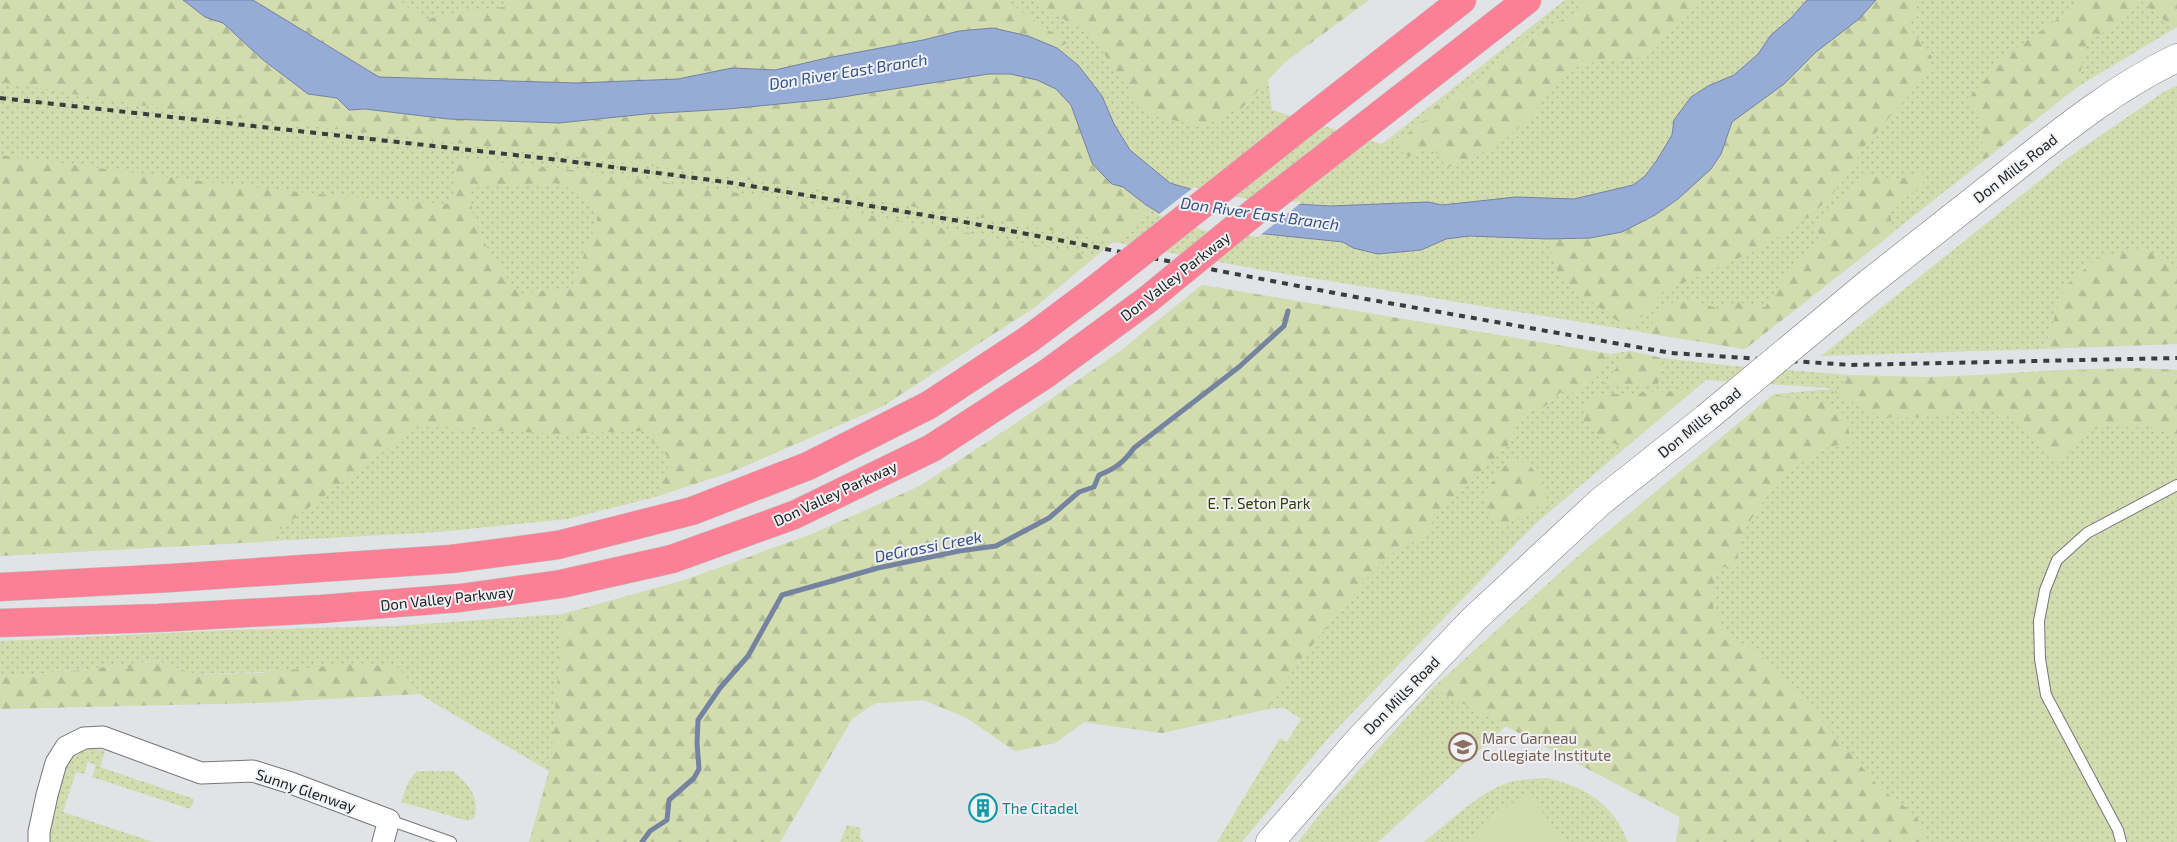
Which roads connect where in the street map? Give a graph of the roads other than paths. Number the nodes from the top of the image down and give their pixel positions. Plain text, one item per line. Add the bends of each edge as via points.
1 (1462, 0) edge
2 (1527, 0) edge
3 (2177, 58) edge
4 (2177, 486) edge
5 (0, 587) edge
6 (0, 623) edge
7 (390, 820) junction
8 (40, 842) edge
9 (383, 842) edge
10 (451, 842) edge
11 (1270, 842) edge
12 (2121, 842) edge

1 - 5 highway, bridge via 1029,339 928,405 808,466 692,511 558,545 450,559
2 - 6 highway, Don Valley Parkway, bridge via 1147,300 1046,374 932,448 794,515 672,559 561,584 460,598 177,617
3 - 11 main road, Don Mills Road, bridge via 2151,70 2105,100 2039,149 1600,502 1473,620 1359,740
4 - 12 lane via 2087,533 2057,560 2045,590 2039,621 2040,659 2046,696 2118,830
7 - 8 street, Sunny Glenway via 253,771 201,773 102,738 84,738 66,747 56,764 39,832
7 - 9 street
7 - 10 lane

